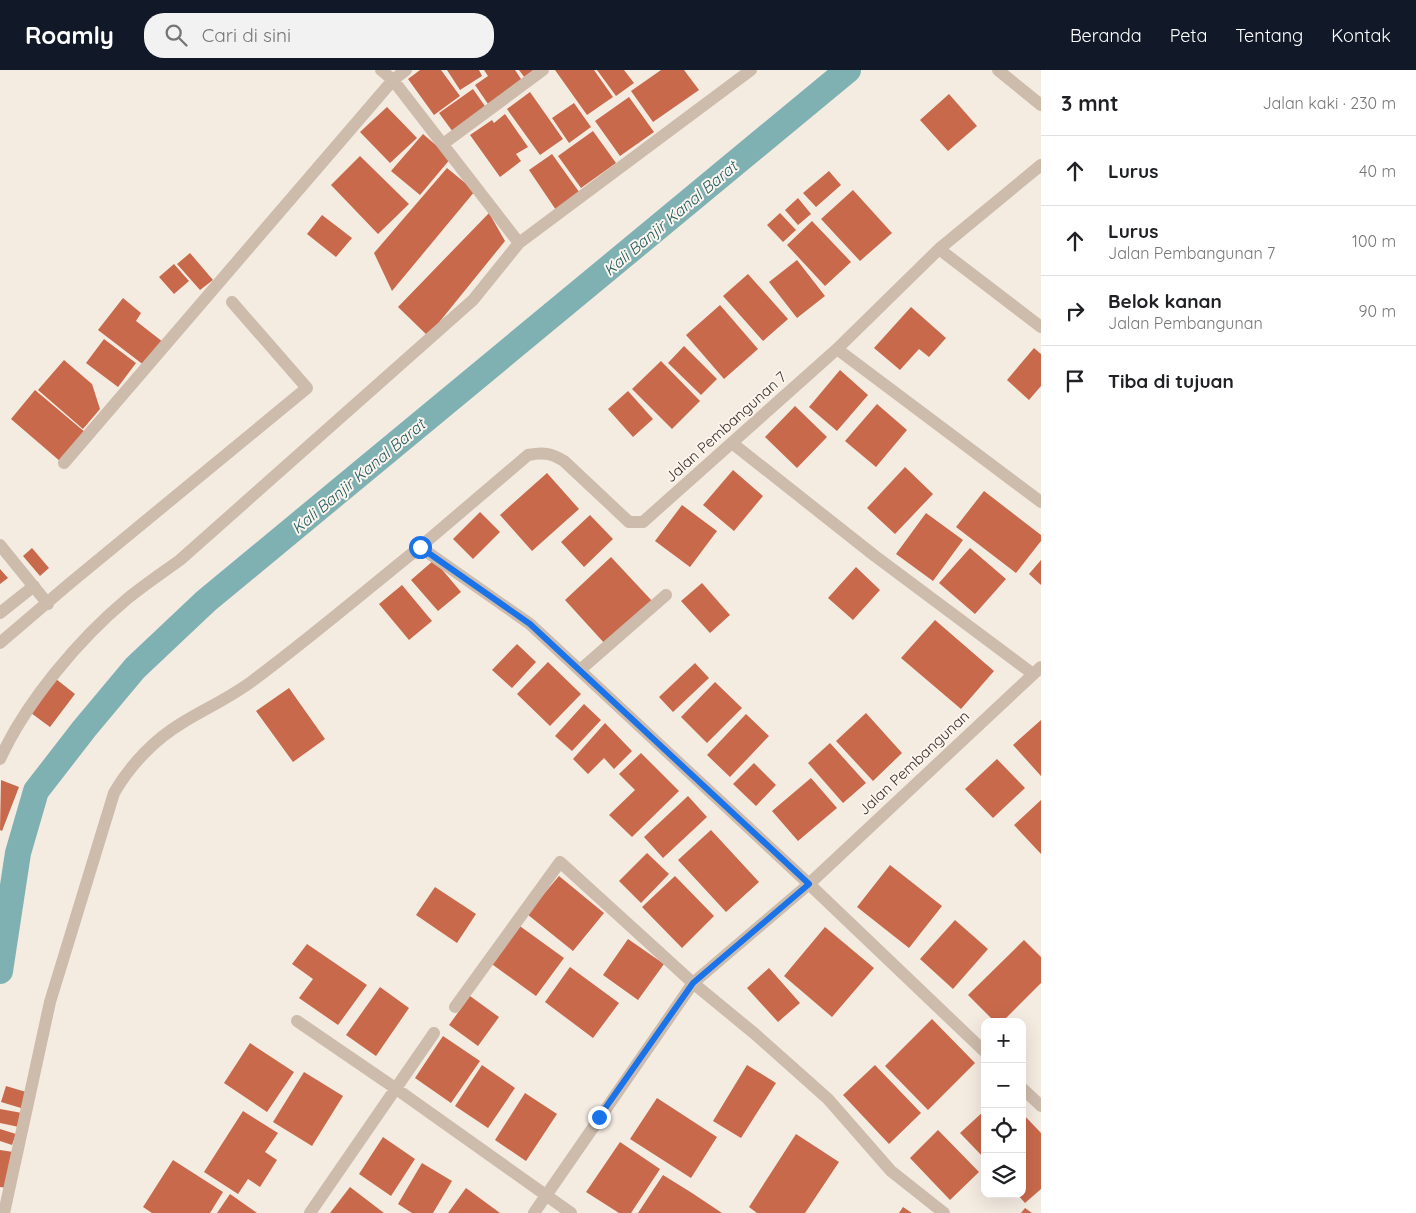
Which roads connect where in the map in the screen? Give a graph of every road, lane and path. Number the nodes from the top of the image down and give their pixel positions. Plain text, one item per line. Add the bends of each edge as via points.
1 (381, 70) edge
2 (406, 70) edge
3 (543, 70) edge
4 (752, 70) edge
5 (998, 70) edge
6 (393, 80) junction
7 (1041, 105) edge
8 (443, 144) junction
9 (1041, 165) edge
10 (519, 243) junction
11 (939, 249) junction
12 (232, 302) dead end
13 (1041, 327) edge
14 (837, 349) junction
15 (732, 444) junction
16 (64, 463) dead end
17 (1041, 502) edge
18 (0, 545) edge
19 (420, 547) junction
20 (34, 586) junction
21 (666, 595) dead end
22 (48, 604) junction
23 (0, 613) edge
24 (0, 643) edge
25 (580, 670) junction
26 (1037, 671) edge
27 (0, 759) edge
28 (809, 884) junction
29 (693, 983) junction
30 (455, 1007) dead end
31 (297, 1021) dead end
32 (434, 1034) dead end
33 (981, 1048) edge
34 (395, 1088) junction
35 (1026, 1092) edge
36 (1041, 1106) edge
37 (545, 1195) junction
38 (4, 1213) edge
39 (310, 1213) edge
40 (534, 1213) edge
41 (572, 1213) edge
42 (944, 1213) edge

1 - 6 street
2 - 6 street
3 - 8 street
4 - 10 street
5 - 7 street
6 - 8 street
6 - 16 street
8 - 10 street
9 - 11 street, Jalan Pembangunan 7
10 - 27 street via 473,300 180,560 128,598 97,626 21,718
11 - 13 street
11 - 14 street, Jalan Pembangunan 7
12 - 22 street via 307,388
14 - 15 street, Jalan Pembangunan 7
14 - 17 street
15 - 19 street, Jalan Pembangunan 7 via 643,522 629,522 553,454 528,455
15 - 26 street via 875,556
18 - 20 street
19 - 25 street via 530,624
19 - 38 street, Jalan Pembangunan 7 via 240,690 180,724 143,754 124,775 114,792 50,1002
20 - 22 street
20 - 23 street
21 - 25 street
22 - 24 street
25 - 28 street
26 - 28 street, Jalan Pembangunan
28 - 29 street, Jalan Pembangunan
28 - 33 street
29 - 30 street via 560,862
29 - 37 street, Jalan Pembangunan
29 - 42 street via 820,1092 891,1171
31 - 34 street
32 - 34 street
34 - 37 street
34 - 39 street
35 - 36 street
37 - 40 street, Jalan Pembangunan
37 - 41 street

